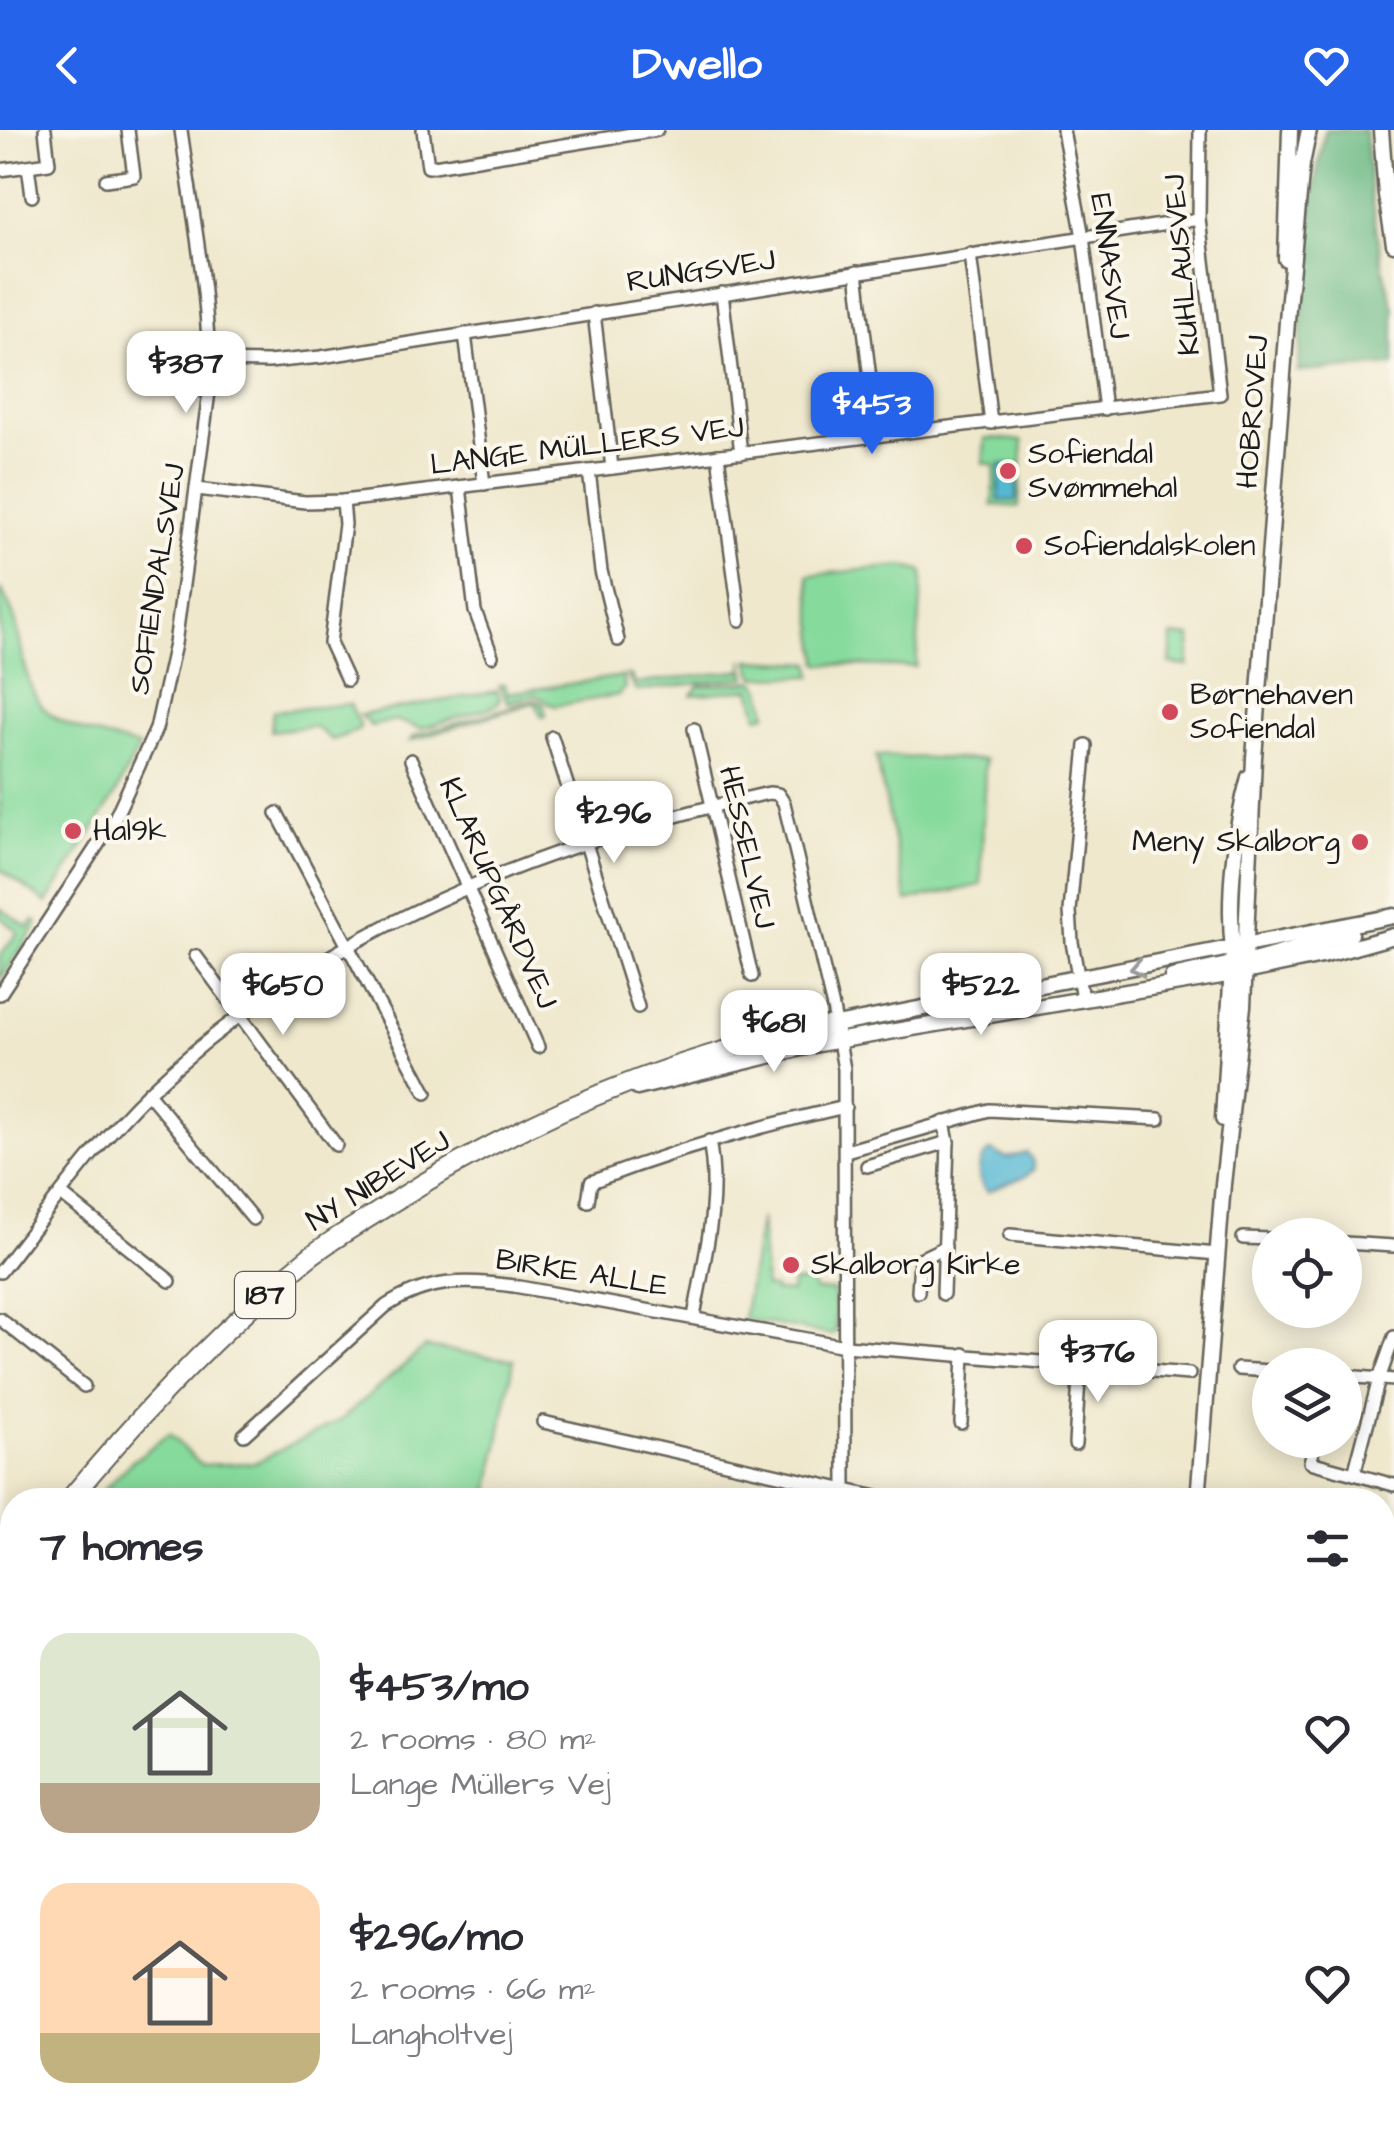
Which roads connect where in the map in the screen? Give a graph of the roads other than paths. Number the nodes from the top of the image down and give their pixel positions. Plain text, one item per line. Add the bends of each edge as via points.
1 (45, 130) edge
2 (128, 130) edge
3 (181, 130) edge
4 (422, 130) edge
5 (657, 130) edge
6 (1063, 130) edge
7 (1200, 130) edge
8 (1290, 130) edge
9 (1298, 130) edge
10 (1309, 130) edge
11 (1380, 130) edge
12 (28, 166) junction
13 (0, 170) edge
14 (106, 180) dead end
15 (32, 196) dead end
16 (1199, 218) junction
17 (1083, 237) junction
18 (1394, 244) edge
19 (970, 254) junction
20 (856, 272) junction
21 (1292, 280) junction
22 (722, 294) junction
23 (1288, 308) junction
24 (594, 313) junction
25 (465, 334) junction
26 (210, 361) junction
27 (1220, 394) joint
28 (1106, 409) junction
29 (991, 422) junction
30 (876, 436) junction
31 (741, 453) junction
32 (718, 456) junction
33 (612, 468) junction
34 (589, 471) junction
35 (484, 484) junction
36 (460, 487) junction
37 (197, 489) junction
38 (343, 501) junction
39 (740, 620) dead end
40 (618, 640) dead end
41 (492, 656) dead end
42 (347, 680) dead end
43 (694, 730) dead end
44 (552, 737) dead end
45 (1086, 746) dead end
46 (1254, 758) junction
47 (411, 760) dead end
48 (712, 805) junction
49 (277, 814) dead end
50 (584, 842) junction
51 (468, 887) junction
52 (1394, 917) edge
53 (1394, 934) edge
54 (347, 947) junction
55 (196, 956) dead end
56 (1239, 962) junction
57 (752, 976) dead end
58 (1078, 980) junction
59 (0, 994) edge
60 (1082, 998) junction
61 (638, 1007) dead end
62 (239, 1015) junction
63 (838, 1033) junction
64 (538, 1047) dead end
65 (636, 1088) joint
66 (426, 1092) dead end
67 (148, 1093) junction
68 (845, 1107) junction
69 (569, 1108) junction
70 (1158, 1119) dead end
71 (944, 1122) junction
72 (708, 1140) junction
73 (948, 1142) junction
74 (336, 1144) dead end
75 (846, 1151) junction
76 (867, 1166) dead end
77 (1223, 1184) junction
78 (61, 1194) junction
79 (588, 1201) dead end
80 (253, 1219) dead end
81 (1010, 1235) dead end
82 (1244, 1238) dead end
83 (1252, 1238) edge
84 (1362, 1244) edge
85 (1394, 1246) edge
86 (946, 1247) junction
87 (1218, 1254) junction
88 (0, 1272) edge
89 (170, 1281) dead end
90 (918, 1292) dead end
91 (943, 1294) dead end
92 (694, 1317) junction
93 (0, 1319) edge
94 (1394, 1337) edge
95 (845, 1346) junction
96 (964, 1354) junction
97 (1080, 1364) junction
98 (1238, 1368) dead end
99 (1252, 1369) edge
100 (1189, 1374) dead end
101 (1362, 1377) edge
102 (1379, 1378) junction
103 (1394, 1380) edge
104 (84, 1386) dead end
105 (543, 1422) dead end
106 (961, 1423) dead end
107 (244, 1435) dead end
108 (1075, 1444) dead end
109 (1311, 1458) edge
110 (1354, 1474) junction
111 (1394, 1484) edge
112 (79, 1488) edge
113 (816, 1488) edge
114 (845, 1488) edge
115 (1197, 1488) edge

1 - 12 street via 49,163
2 - 14 street via 134,176
3 - 26 street, SOFIENDALSVEJ
4 - 5 street via 428,166
6 - 17 street, ENNASVEJ
7 - 16 street, KUHLAUSVEJ
8 - 23 main road, HOBROVEJ
9 - 21 main road
10 - 21 main road, HOBROVEJ
11 - 18 main road
12 - 13 street
12 - 15 street
16 - 17 street, RUNGSVEJ
16 - 27 street, KUHLAUSVEJ
17 - 19 street, RUNGSVEJ
17 - 28 street, ENNASVEJ
19 - 20 street, RUNGSVEJ
19 - 29 street
20 - 22 street, RUNGSVEJ
20 - 30 street
21 - 23 main road, HOBROVEJ
22 - 24 street, RUNGSVEJ
22 - 31 street
23 - 46 main road, HOBROVEJ
24 - 25 street, RUNGSVEJ
24 - 33 street
25 - 26 street, RUNGSVEJ via 321,357
25 - 35 street
26 - 37 street, SOFIENDALSVEJ
27 - 28 street, LANGE MÜLLERS VEJ
28 - 29 street, LANGE MÜLLERS VEJ
29 - 30 street, LANGE MÜLLERS VEJ
30 - 31 street, LANGE MÜLLERS VEJ
31 - 32 street, LANGE MÜLLERS VEJ
32 - 33 street, LANGE MÜLLERS VEJ
32 - 39 street
33 - 34 street, LANGE MÜLLERS VEJ
34 - 35 street, LANGE MÜLLERS VEJ
34 - 40 street
35 - 36 street, LANGE MÜLLERS VEJ
36 - 38 street, LANGE MÜLLERS VEJ
36 - 41 street via 475,611
37 - 38 street, LANGE MÜLLERS VEJ
37 - 59 street, SOFIENDALSVEJ via 168,682 145,758 114,820
38 - 42 street via 330,642
43 - 48 street, HESSELVEJ
44 - 50 street
45 - 58 street via 1070,911
46 - 56 main road, HOBROVEJ
46 - 56 main road, HOBROVEJ via 1240,811 1230,928
47 - 51 street, KLARUPGÅRDVEJ
48 - 50 street
48 - 57 street, HESSELVEJ
48 - 63 street via 769,792 784,804
49 - 54 street
50 - 51 street
50 - 61 street
51 - 54 street
51 - 64 street, KLARUPGÅRDVEJ
52 - 56 main road, 187
53 - 56 main road, 187
54 - 62 street
54 - 66 street
55 - 62 street
56 -> 58 main road, NY NIBEVEJ / 187
56 - 60 main road, NY NIBEVEJ / 187
56 - 77 main road, HOBROVEJ
56 - 77 main road, HOBROVEJ via 1238,1064
58 - 60 street
58 - 63 main road, NY NIBEVEJ / 187
60 - 63 main road, NY NIBEVEJ / 187
62 - 67 street
62 - 74 street
63 - 65 main road, NY NIBEVEJ / 187
63 - 68 street
63 - 69 highway, NY NIBEVEJ / 187 via 748,1044 674,1064
65 - 69 highway, NY NIBEVEJ / 187
67 - 78 street
67 - 80 street
68 - 72 street
68 - 75 street
69 - 112 highway, NY NIBEVEJ / 187 via 428,1180 312,1255 170,1384
70 - 71 street via 989,1110
71 - 73 street
71 - 75 street
72 - 79 street via 591,1182
72 - 92 street via 715,1197
73 - 76 street
73 - 86 street
75 - 95 street
77 - 87 main road, HOBROVEJ
78 - 88 street
78 - 89 street
81 - 87 street
82 - 83 street
84 - 85 street
86 - 90 street via 920,1259
86 - 91 street
87 - 115 main road, HOBROVEJ
92 - 95 street, BIRKE ALLE
92 - 107 street, BIRKE ALLE via 469,1280 427,1285 386,1306
93 - 104 street
94 - 102 street
95 - 96 street, BIRKE ALLE
95 - 114 street
96 - 97 street, BIRKE ALLE
96 - 106 street
97 - 100 street, BIRKE ALLE
97 - 108 street
98 - 99 street
101 - 102 street
102 - 103 street
102 - 110 street
105 - 113 street
109 - 110 street
110 - 111 street

